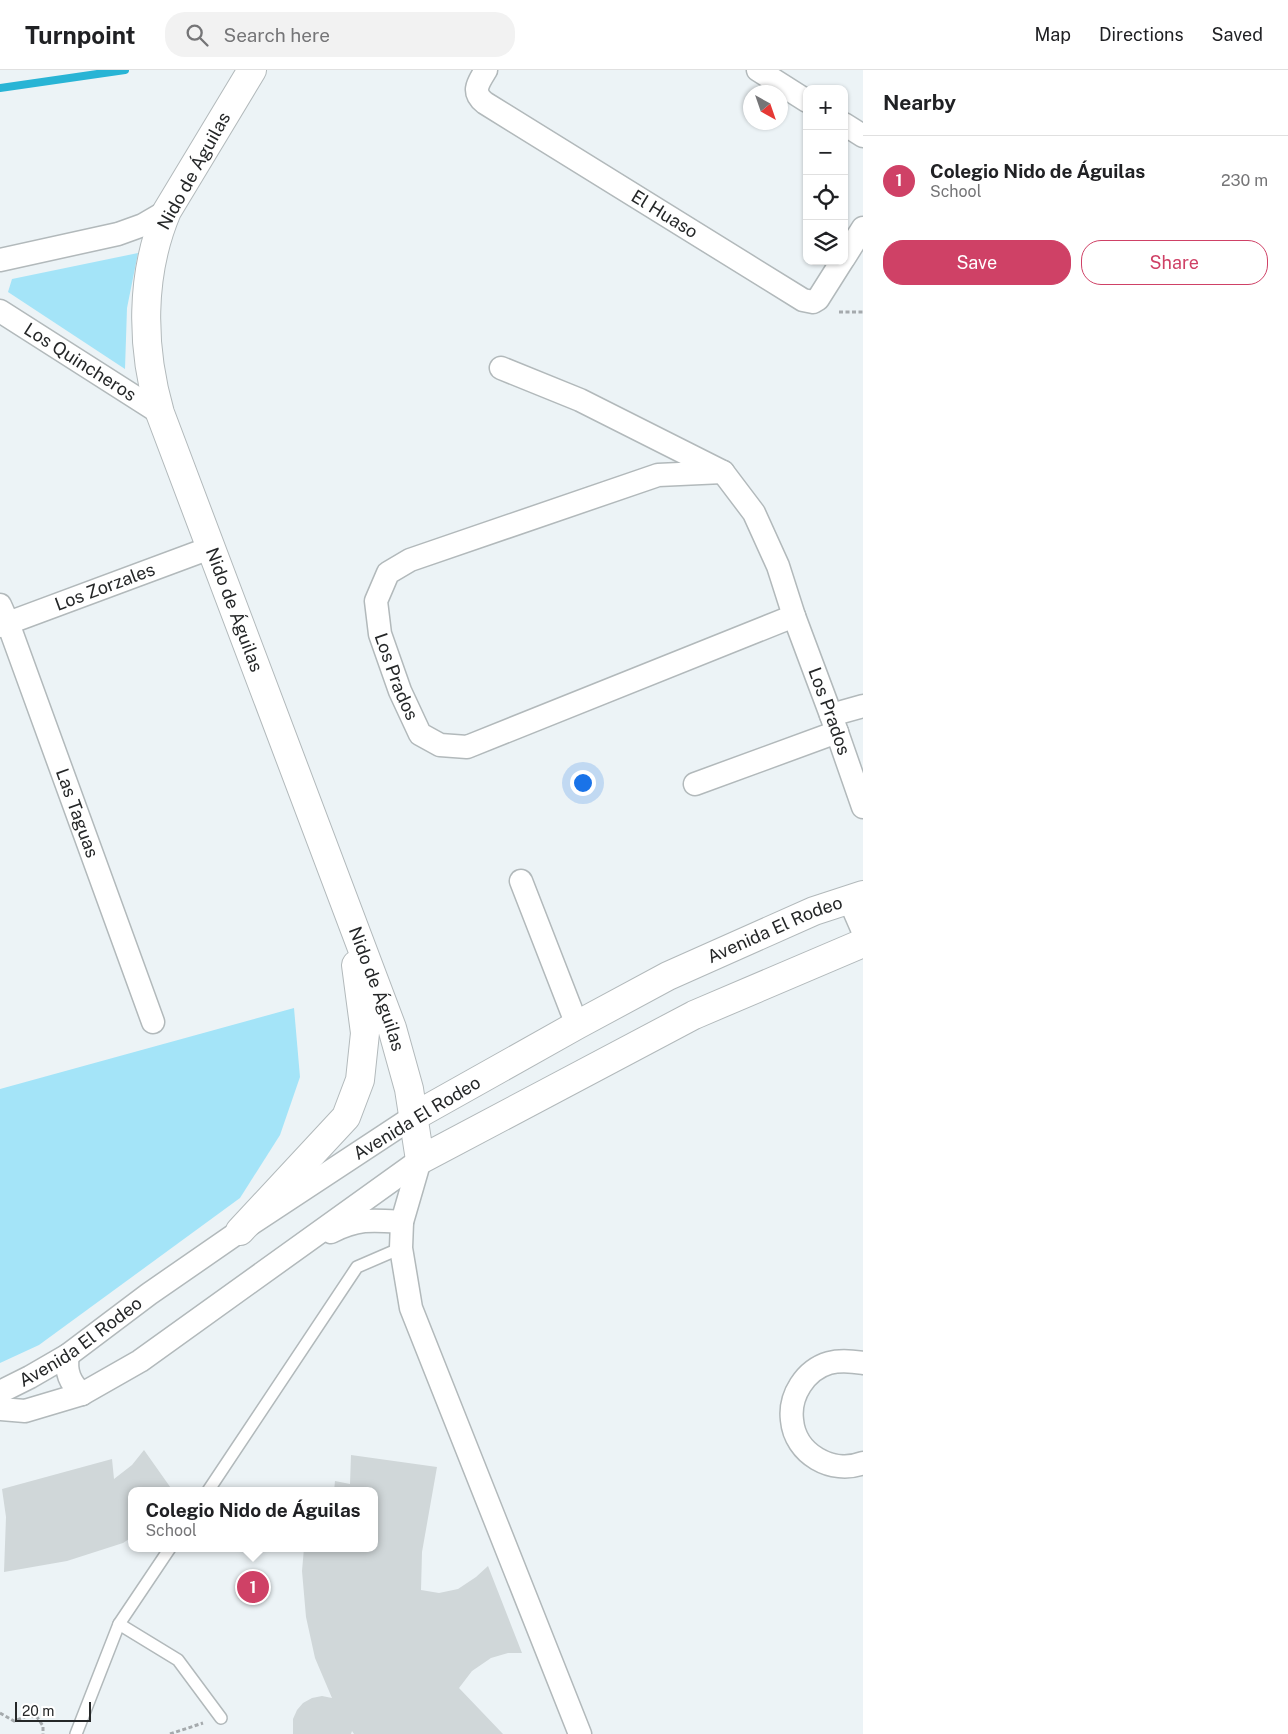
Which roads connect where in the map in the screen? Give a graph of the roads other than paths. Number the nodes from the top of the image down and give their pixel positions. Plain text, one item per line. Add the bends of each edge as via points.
1 (252, 70) edge
2 (486, 70) edge
3 (758, 70) edge
4 (803, 98) edge
5 (848, 127) edge
6 (863, 136) edge
7 (167, 211) junction
8 (863, 228) edge
9 (848, 252) edge
10 (0, 260) edge
11 (840, 265) edge
12 (0, 311) edge
13 (501, 368) dead end
14 (160, 413) junction
15 (723, 472) junction
16 (210, 548) junction
17 (794, 616) junction
18 (3, 618) edge
19 (863, 706) edge
20 (834, 723) junction
21 (695, 784) dead end
22 (863, 807) edge
23 (521, 881) dead end
24 (856, 897) edge
25 (350, 919) junction
26 (863, 931) edge
27 (863, 943) edge
28 (153, 1022) dead end
29 (576, 1025) junction
30 (413, 1117) junction
31 (420, 1160) junction
32 (402, 1222) junction
33 (240, 1231) junction
34 (401, 1248) junction
35 (292, 1251) junction
36 (68, 1355) junction
37 (863, 1364) edge
38 (0, 1392) edge
39 (82, 1394) junction
40 (0, 1409) edge
41 (863, 1463) edge
42 (211, 1487) edge
43 (167, 1552) edge
44 (119, 1624) junction
45 (221, 1718) road end
46 (76, 1734) edge
47 (580, 1734) edge

1 - 7 street, Nido de Águilas
2 - 11 street, El Huaso via 476,92 485,103 803,300 813,302 818,299
3 - 4 street
5 - 6 street
7 - 10 street via 118,234
7 - 14 street, Nido de Águilas via 153,251 146,301 149,363
8 - 9 street, El Huaso
12 - 14 street, Los Quincheros
13 - 15 street, Los Prados via 580,400
14 - 16 street, Nido de Águilas
15 - 17 street, Los Prados via 754,513 778,566
15 - 17 street, Los Prados via 658,475 410,560 388,573 376,601 380,634 400,691 420,734 440,745 467,747
16 - 18 street, Los Zorzales
16 - 25 street, Nido de Águilas
17 - 20 street, Los Prados
18 - 28 street, Las Taguas
19 - 20 street
20 - 21 street
20 - 22 street, Los Prados
23 - 29 street
24 - 26 street
24 - 29 street, Avenida El Rodeo via 814,911 668,976
25 - 30 street, Nido de Águilas via 399,1051
25 - 33 street via 365,1033 360,1080 346,1117
27 - 31 street, Avenida El Rodeo via 694,1015
29 - 30 street, Avenida El Rodeo
30 - 31 street, Nido de Águilas
30 - 33 street, Avenida El Rodeo
31 - 32 street
31 - 35 street, Avenida El Rodeo
32 - 34 street
32 - 35 street via 370,1220 347,1224
33 - 36 street, Avenida El Rodeo
34 - 42 lane via 357,1267
34 - 47 street via 411,1308
35 - 39 street, Avenida El Rodeo via 140,1361
36 - 38 street, Avenida El Rodeo
36 - 39 street via 69,1378
37 - 41 street via 846,1360 828,1363 812,1372 796,1394 792,1420 797,1438 807,1452 822,1463 839,1467
39 - 40 street, Avenida El Rodeo via 25,1411
43 - 44 lane
44 - 45 lane via 178,1660
44 - 46 lane

